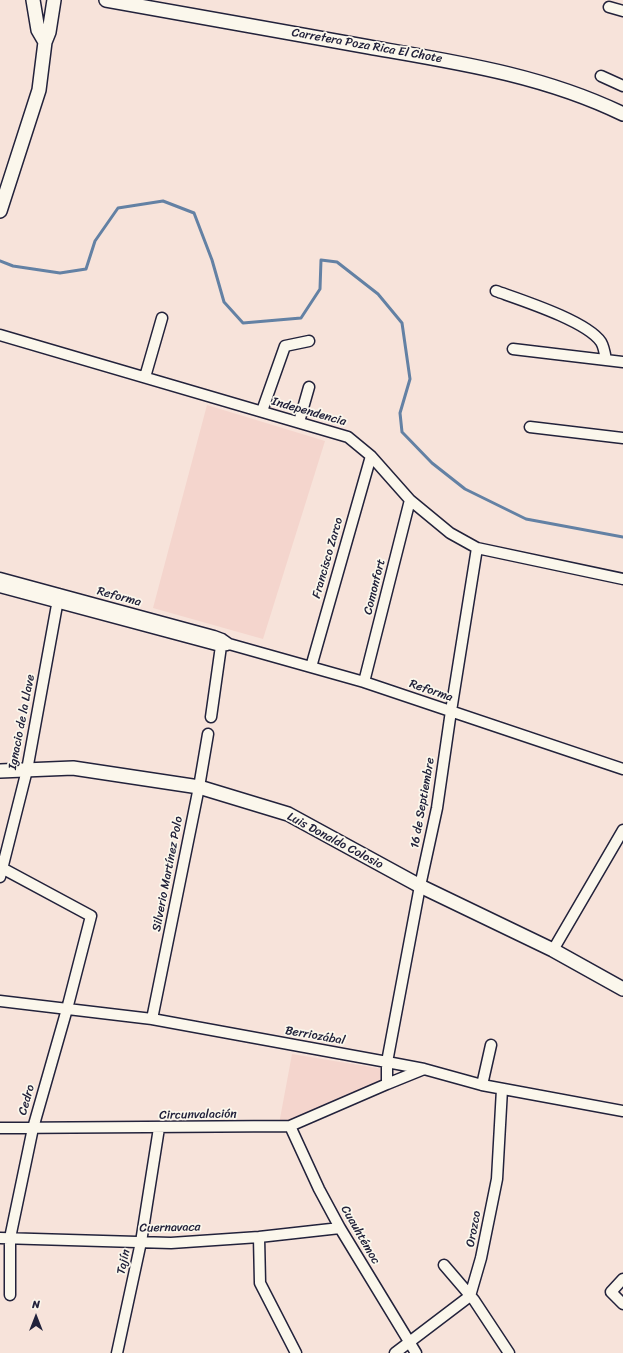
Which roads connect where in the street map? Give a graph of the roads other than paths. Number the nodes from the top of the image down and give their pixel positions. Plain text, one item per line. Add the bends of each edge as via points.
1 (33, 0) edge
2 (54, 0) edge
3 (106, 0) edge
4 (609, 7) dead end
5 (623, 11) edge
6 (45, 42) junction
7 (601, 76) dead end
8 (623, 86) edge
9 (623, 114) edge
10 (11, 178) junction
11 (0, 188) edge
12 (0, 211) edge
13 (496, 291) dead end
14 (162, 318) dead end
15 (0, 335) edge
16 (309, 341) dead end
17 (513, 349) dead end
18 (606, 360) junction
19 (623, 362) edge
20 (145, 377) junction
21 (310, 386) dead end
22 (262, 412) junction
23 (299, 422) junction
24 (530, 427) dead end
25 (623, 438) edge
26 (371, 456) junction
27 (410, 500) junction
28 (477, 548) junction
29 (0, 578) edge
30 (623, 580) edge
31 (0, 587) edge
32 (59, 598) junction
33 (224, 643) junction
34 (311, 667) junction
35 (364, 682) junction
36 (451, 711) junction
37 (211, 716) dead end
38 (208, 734) dead end
39 (623, 769) edge
40 (26, 770) junction
41 (0, 771) edge
42 (199, 787) junction
43 (623, 830) edge
44 (1, 871) edge
45 (420, 886) junction
46 (553, 950) junction
47 (623, 989) edge
48 (0, 1001) edge
49 (67, 1009) junction
50 (152, 1019) junction
51 (491, 1045) dead end
52 (387, 1062) junction
53 (424, 1069) junction
54 (387, 1084) junction
55 (482, 1086) junction
56 (502, 1089) junction
57 (623, 1111) edge
58 (290, 1126) junction
59 (0, 1128) edge
60 (33, 1128) junction
61 (159, 1128) junction
62 (340, 1228) junction
63 (259, 1237) junction
64 (0, 1238) edge
65 (10, 1238) junction
66 (141, 1242) junction
67 (444, 1265) dead end
68 (623, 1279) edge
69 (10, 1295) dead end
70 (470, 1296) junction
71 (623, 1304) edge
72 (409, 1342) junction
73 (117, 1353) edge
74 (296, 1353) edge
75 (395, 1353) edge
76 (416, 1353) edge
77 (509, 1353) edge

1 - 6 main road via 38,30
2 - 6 main road
3 - 9 main road, Carretera Poza Rica El Chote via 477,66 550,86
4 - 5 street
6 - 10 main road via 39,90
7 - 8 street
10 - 11 street
10 - 12 main road
13 - 18 street via 536,305 589,330 601,343
14 - 20 street
15 - 20 street, Independencia
16 - 22 street via 285,346
17 - 18 street
18 - 19 street
20 - 22 street, Independencia
21 - 23 street
22 - 23 street, Independencia
23 - 26 street, Independencia via 348,437
24 - 25 street
26 - 27 street, Independencia
26 - 34 street, Francisco Zarco
27 - 28 street, Independencia via 450,534
27 - 35 street, Comonfort
28 - 30 street, Independencia
28 - 36 street, 16 de Septiembre
29 - 32 street, Reforma
31 - 32 street, Reforma
32 - 33 street, Reforma
32 - 40 street, Ignacio de la Llave
33 - 34 street, Reforma
33 - 37 street
34 - 35 street, Reforma
35 - 36 street, Reforma
36 - 39 street, Reforma
36 - 45 street, 16 de Septiembre via 437,808
38 - 42 street, Silverio Martínez Polo
40 - 41 main road, Luis Donaldo Colosio
40 - 42 main road, Luis Donaldo Colosio via 73,768
40 - 44 street, Ignacio de la Llave
42 - 45 main road, Luis Donaldo Colosio via 288,814
42 - 50 street, Silverio Martínez Polo
43 - 46 street
44 - 49 street, Cedro via 91,916
45 - 46 main road, Luis Donaldo Colosio
45 - 52 street, 16 de Septiembre
46 - 47 main road, Luis Donaldo Colosio
48 - 49 street, Berriozábal
49 - 50 street, Berriozábal
49 - 60 street, Cedro
50 - 52 street, Berriozábal
51 - 55 street
52 - 53 street, Berriozábal
52 - 54 street
53 - 54 street, Circunvalación
53 - 55 street, Berriozábal
54 - 58 street, Circunvalación
55 - 56 street, Berriozábal
56 - 57 street, Berriozábal
56 - 70 street, Orozco via 497,1180 481,1258
58 - 61 street, Circunvalación
58 - 62 street, Cuauhtémoc
59 - 60 street, Circunvalación
60 - 61 street, Circunvalación
60 - 65 street, Cedro
61 - 66 street, Tajín
62 - 63 street, Cuernavaca
62 - 72 street, Cuauhtémoc
63 - 66 street, Cuernavaca via 171,1243
63 - 74 street via 260,1283
64 - 65 street, Cuernavaca
65 - 66 street, Cuernavaca
65 - 69 street, Cedro
66 - 73 street, Tajín
67 - 70 street
68 - 71 street via 611,1292
70 - 72 street
70 - 77 street
72 - 75 street
72 - 76 street, Cuauhtémoc

